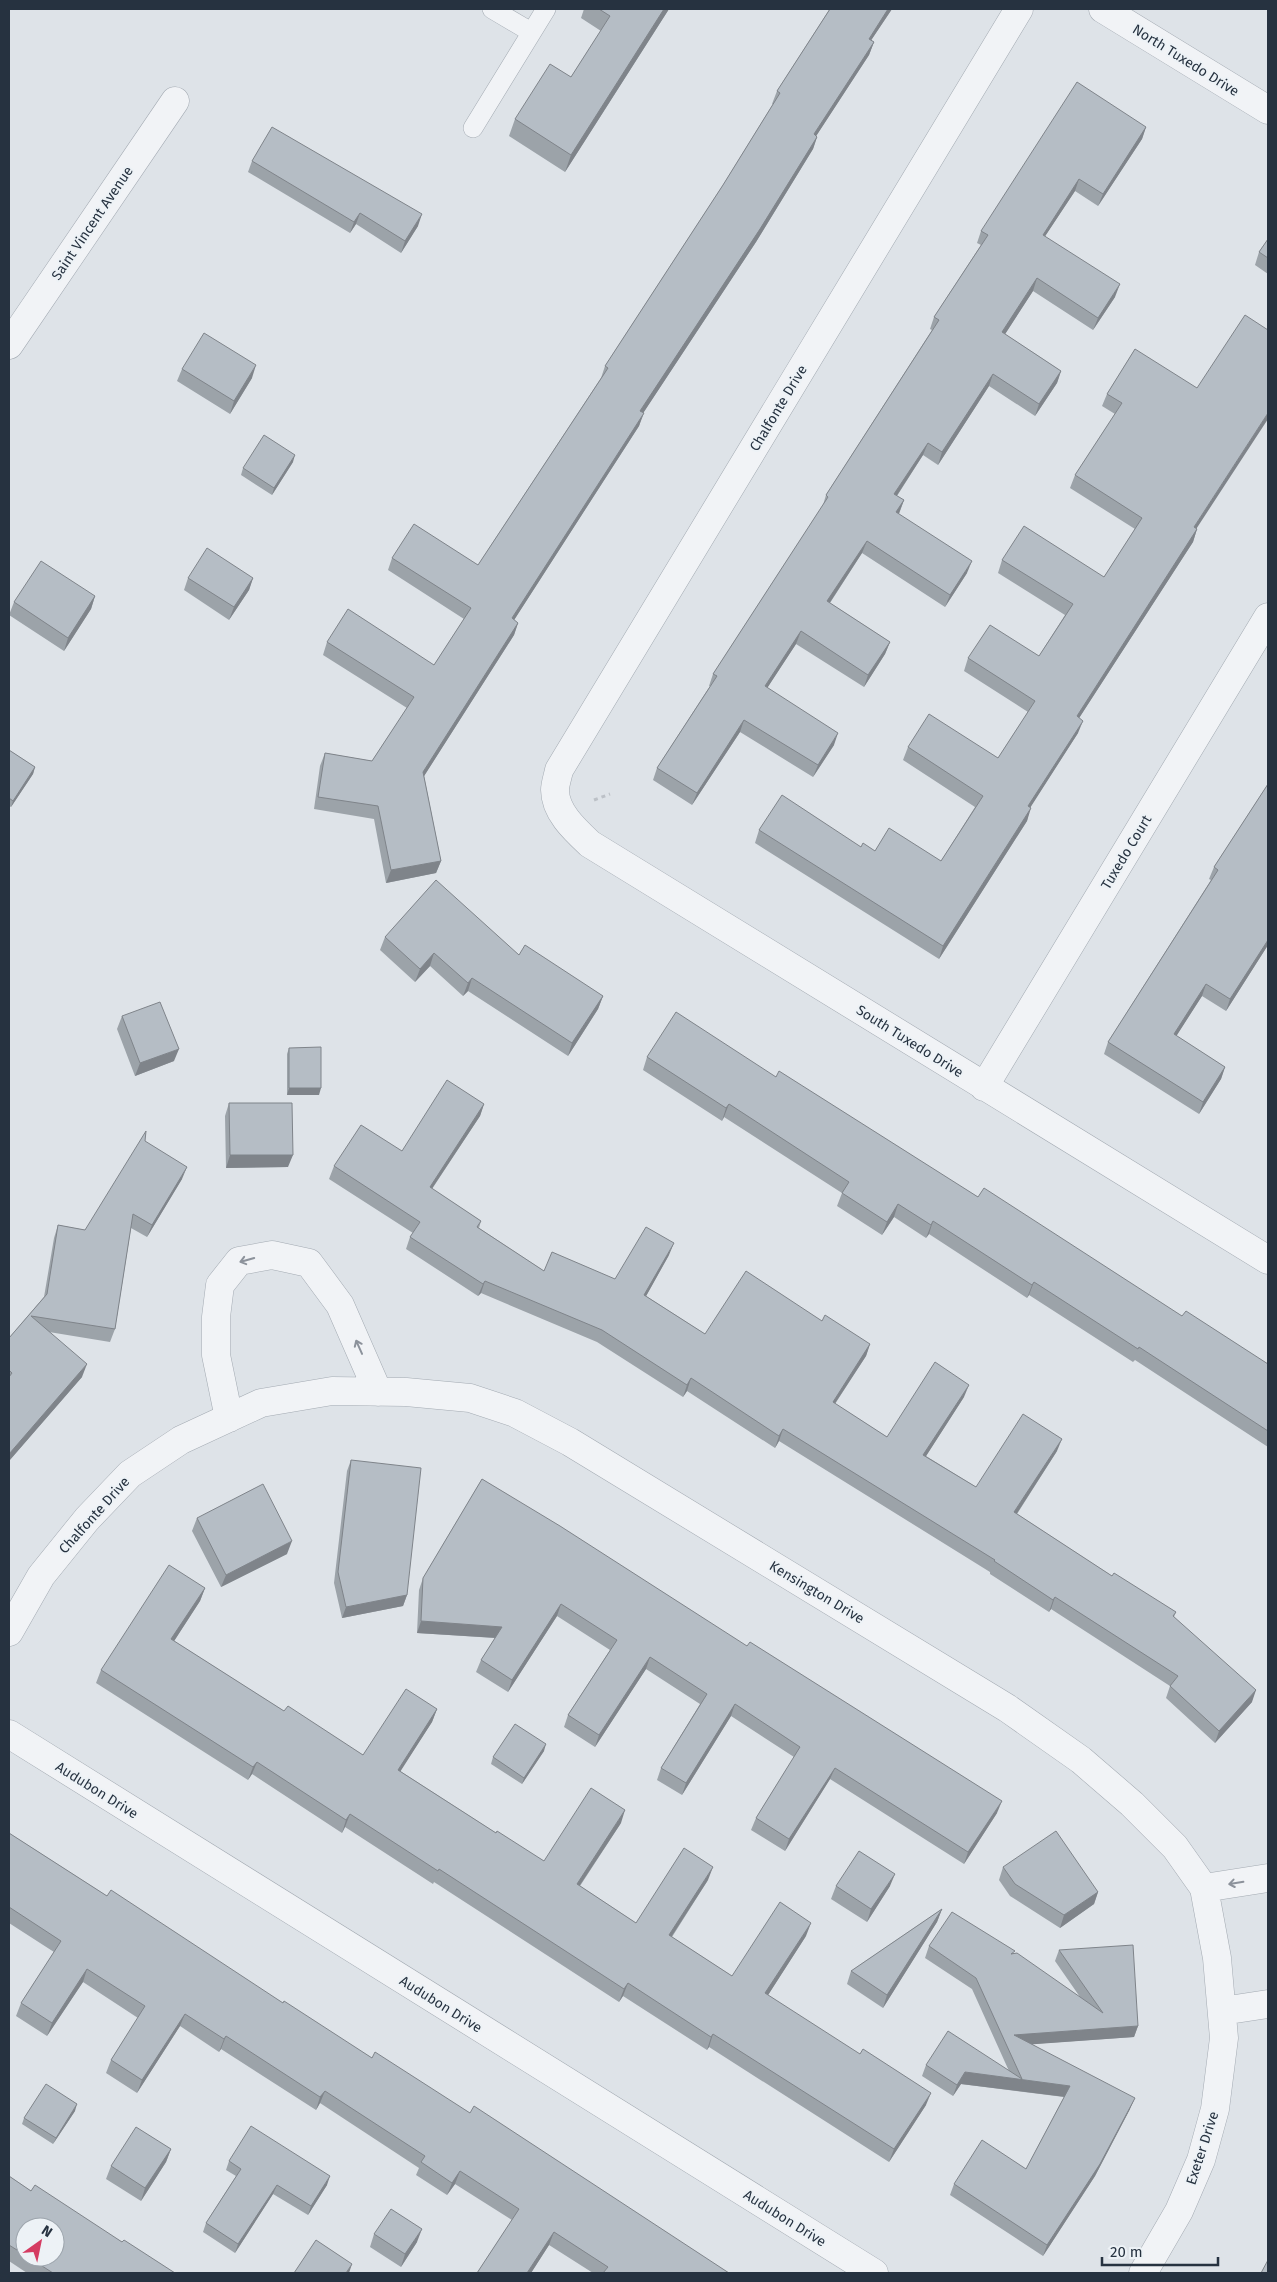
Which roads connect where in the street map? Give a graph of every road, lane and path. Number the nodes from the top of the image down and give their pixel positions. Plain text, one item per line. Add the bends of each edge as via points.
1 (492, 9) edge
2 (546, 9) edge
3 (1019, 9) edge
4 (1103, 9) edge
5 (531, 32) junction
6 (175, 101) dead end
7 (1268, 110) edge
8 (472, 128) dead end
9 (9, 345) edge
10 (1268, 617) edge
11 (610, 794) dead end
12 (591, 801) dead end
13 (561, 811) joint
14 (984, 1087) junction
15 (1268, 1260) edge
16 (378, 1392) junction
17 (261, 1403) joint
18 (229, 1418) junction
19 (9, 1632) edge
20 (9, 1734) edge
21 (1268, 1878) edge
22 (1204, 1888) junction
23 (1268, 2004) edge
24 (1222, 2012) junction
25 (874, 2273) edge
26 (1144, 2273) edge

1 - 5 lane
2 - 5 lane
3 - 13 street, Chalfonte Drive via 559,770 555,790
4 - 7 street, North Tuxedo Drive
5 - 8 lane
6 - 9 street, Saint Vincent Avenue
10 - 14 street, Tuxedo Court
11 - 12 path
13 - 14 street, South Tuxedo Drive via 575,831 590,844
14 - 15 street, South Tuxedo Drive
16 - 17 street, Kensington Drive via 332,1391
16 -> 18 street via 340,1305 308,1263 272,1255 239,1261 220,1285 216,1355
16 - 22 street, Kensington Drive via 470,1398 515,1413 570,1442 1007,1708 1081,1760 1175,1847
17 - 18 street, Chalfonte Drive
18 - 19 street, Chalfonte Drive via 181,1440 130,1474 87,1519 41,1576
20 - 25 street, Audubon Drive
21 -> 22 street
22 - 24 street, Exeter Drive via 1217,1958
23 - 24 street
24 - 26 street, Exeter Drive via 1224,2038 1215,2109 1201,2160 1179,2212

